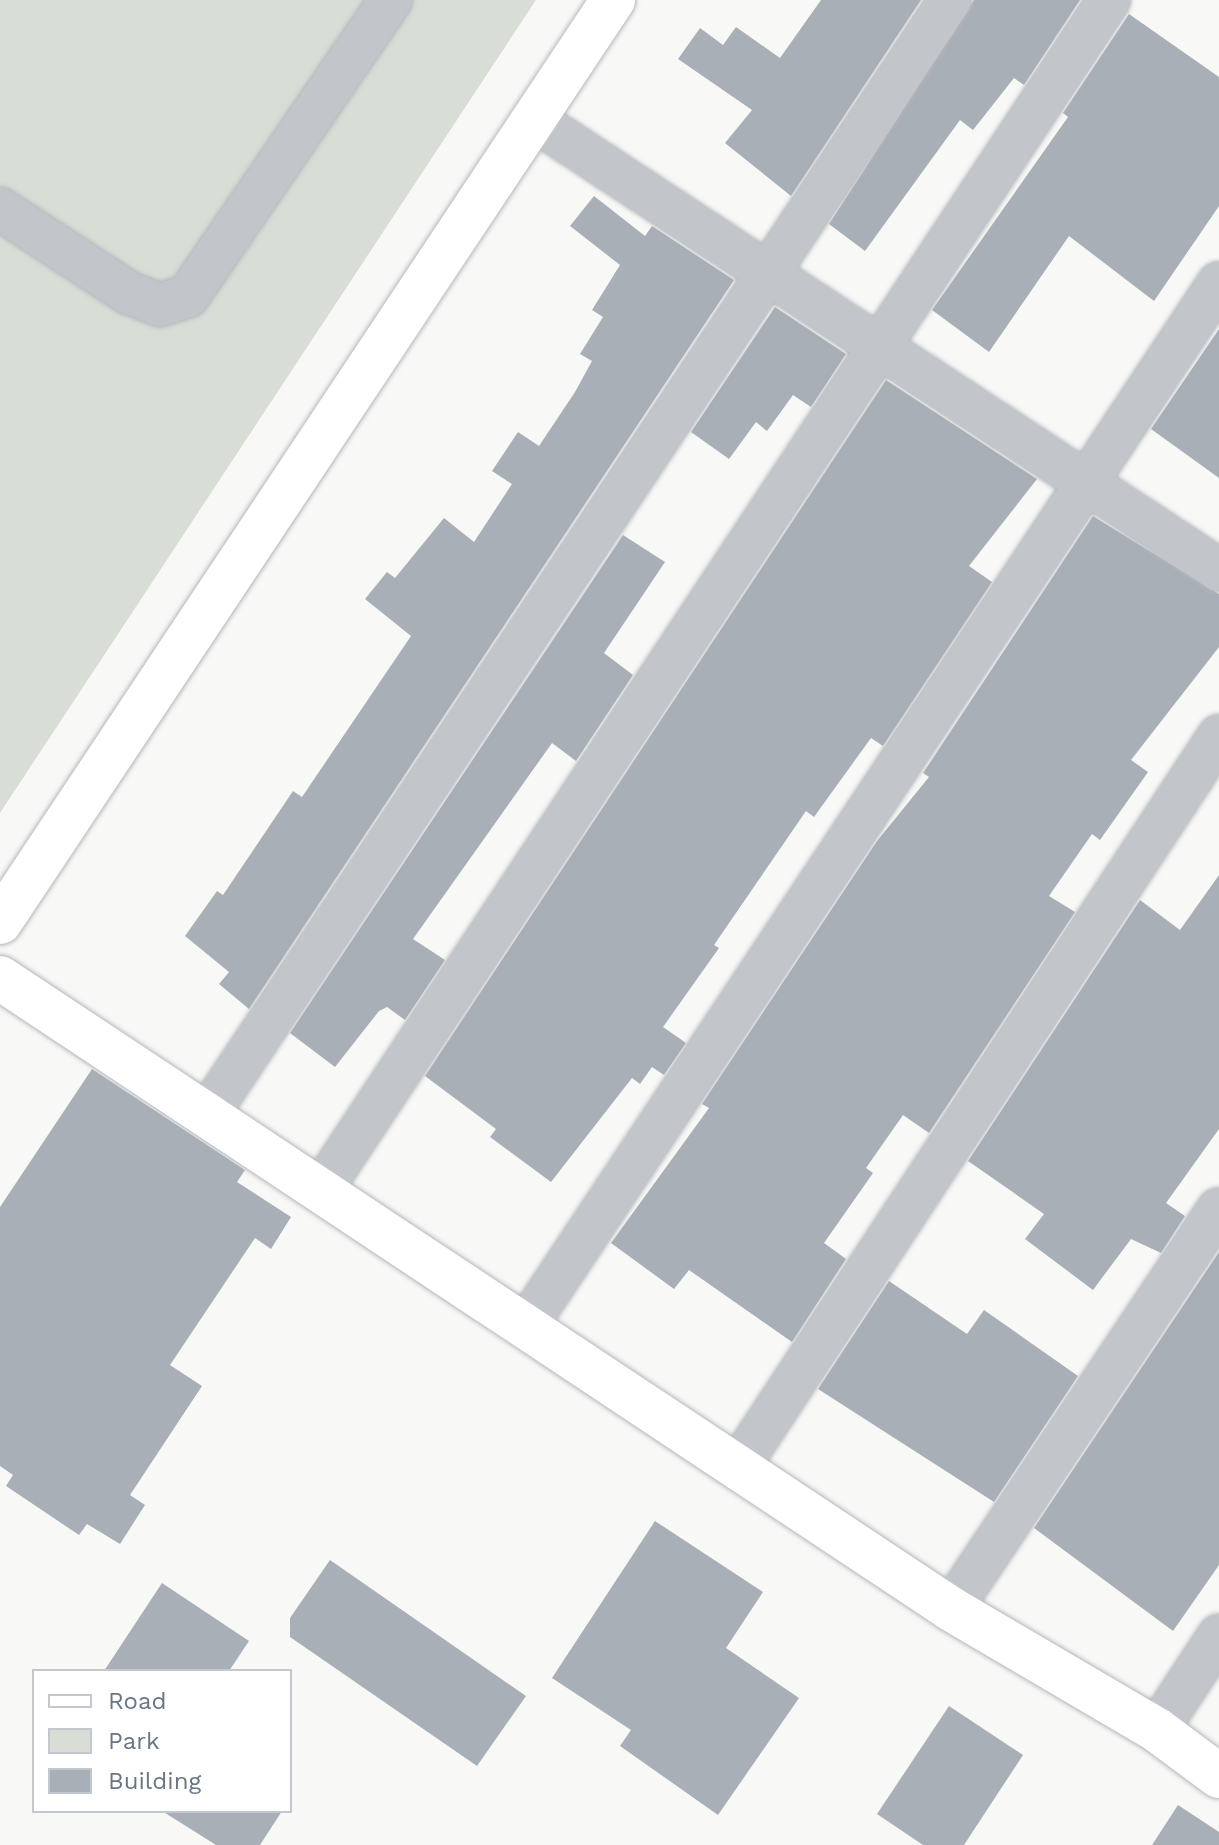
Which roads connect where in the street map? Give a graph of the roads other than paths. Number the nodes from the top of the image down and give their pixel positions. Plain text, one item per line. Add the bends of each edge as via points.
1 (391, 0) edge
2 (613, 0) edge
3 (950, 0) edge
4 (1109, 0) edge
5 (533, 119) junction
6 (0, 209) edge
7 (770, 274) junction
8 (1219, 283) edge
9 (880, 347) junction
10 (1083, 480) junction
11 (1219, 570) edge
12 (1219, 736) edge
13 (0, 922) edge
14 (0, 978) edge
15 (207, 1115) junction
16 (321, 1190) junction
17 (1219, 1209) edge
18 (526, 1326) junction
19 (738, 1467) junction
20 (951, 1609) junction
21 (1219, 1636) edge
22 (1157, 1730) junction
23 (1219, 1776) edge

1 - 6 street via 188,296 160,305 129,293
2 - 5 main road
3 - 7 street
4 - 9 street
5 - 7 street
5 - 13 main road
7 - 9 street
7 - 15 street
8 - 10 street
9 - 10 street
9 - 16 street
10 - 11 street
10 - 18 street
12 - 19 street
14 - 15 main road
15 - 16 main road
16 - 18 main road
17 - 20 street
18 - 19 main road
19 - 20 main road
20 - 22 main road
21 - 22 street
22 - 23 main road

